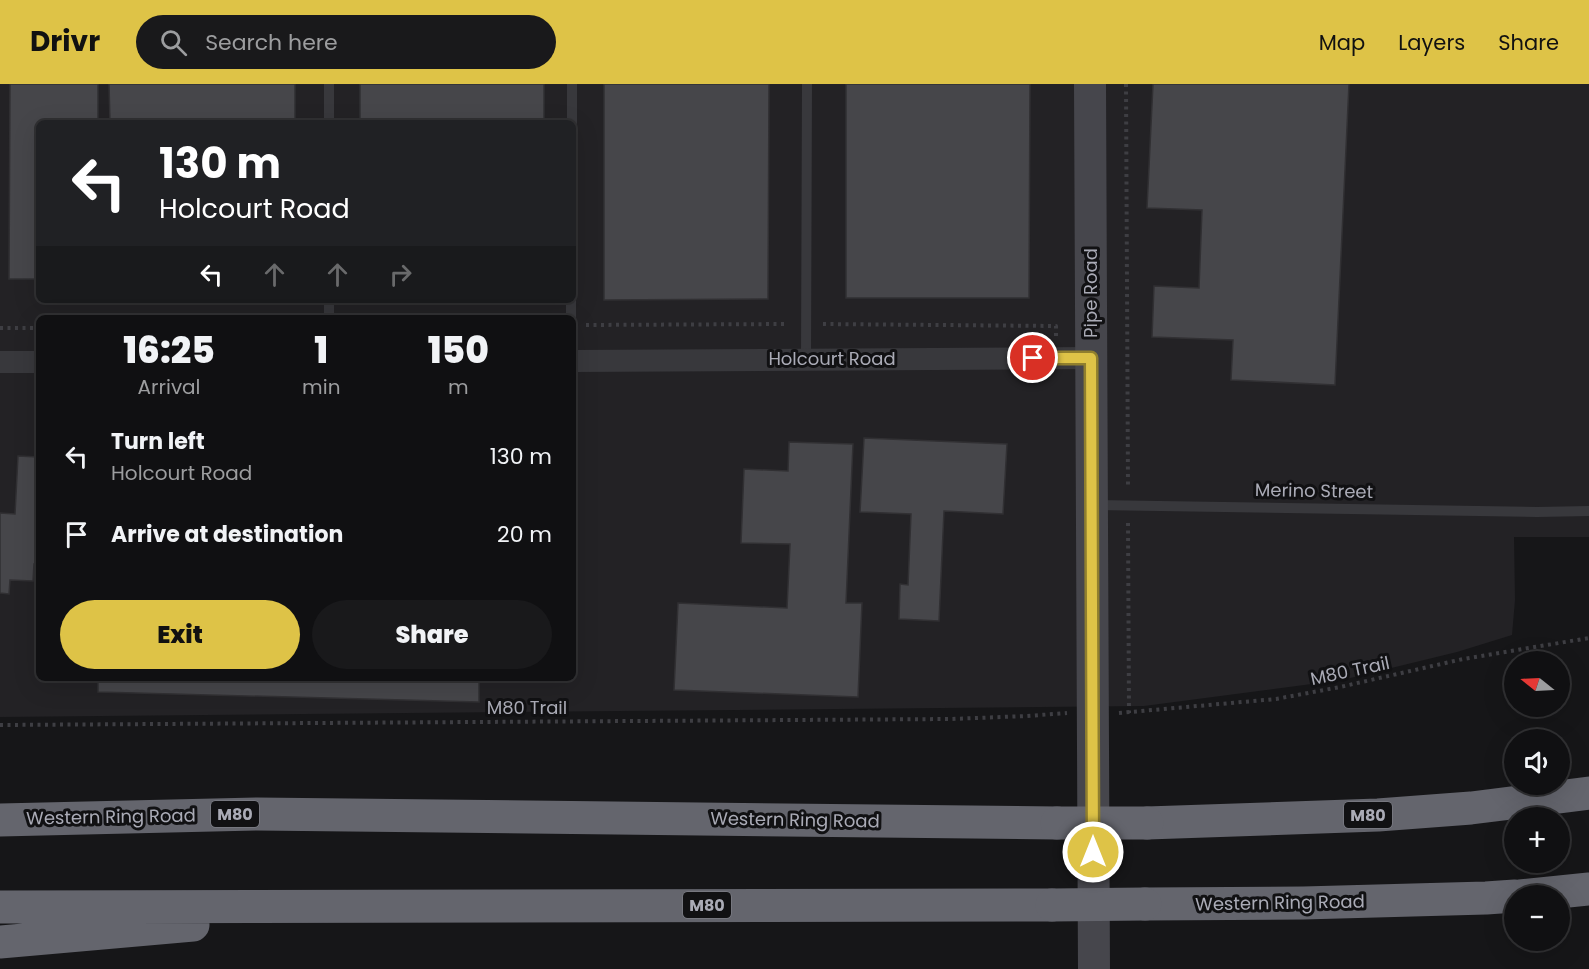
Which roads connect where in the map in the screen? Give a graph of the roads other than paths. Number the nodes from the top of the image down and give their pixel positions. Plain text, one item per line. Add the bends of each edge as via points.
1 (329, 84) edge
2 (572, 84) edge
3 (807, 84) edge
4 (1090, 84) edge
5 (329, 120) edge
6 (572, 120) edge
7 (1091, 358) junction
8 (806, 360) junction
9 (576, 361) edge
10 (0, 362) edge
11 (36, 362) edge
12 (1092, 506) junction
13 (1589, 511) edge
14 (1589, 793) edge
15 (0, 797) edge
16 (256, 814) junction
17 (0, 820) edge
18 (1589, 890) edge
19 (1570, 892) edge
20 (1504, 897) edge
21 (362, 906) junction
22 (0, 907) edge
23 (0, 942) edge
24 (1094, 969) edge

1 - 5 lane
2 - 6 lane
3 - 8 lane
4 - 7 street, Pipe Road
7 - 8 street, Holcourt Road
7 - 12 street, Pipe Road
8 - 9 street, Holcourt Road
10 - 11 street
12 - 13 lane, Merino Street
12 - 24 street, Pipe Road
14 - 16 highway, Western Ring Road / M80, bridge via 1378,815 1147,823
15 - 16 highway
16 - 17 highway, Western Ring Road / M80
18 - 19 highway
20 - 21 highway, Western Ring Road / M80, bridge via 1303,903
21 - 22 highway, Western Ring Road / M80
21 - 23 highway via 142,931

